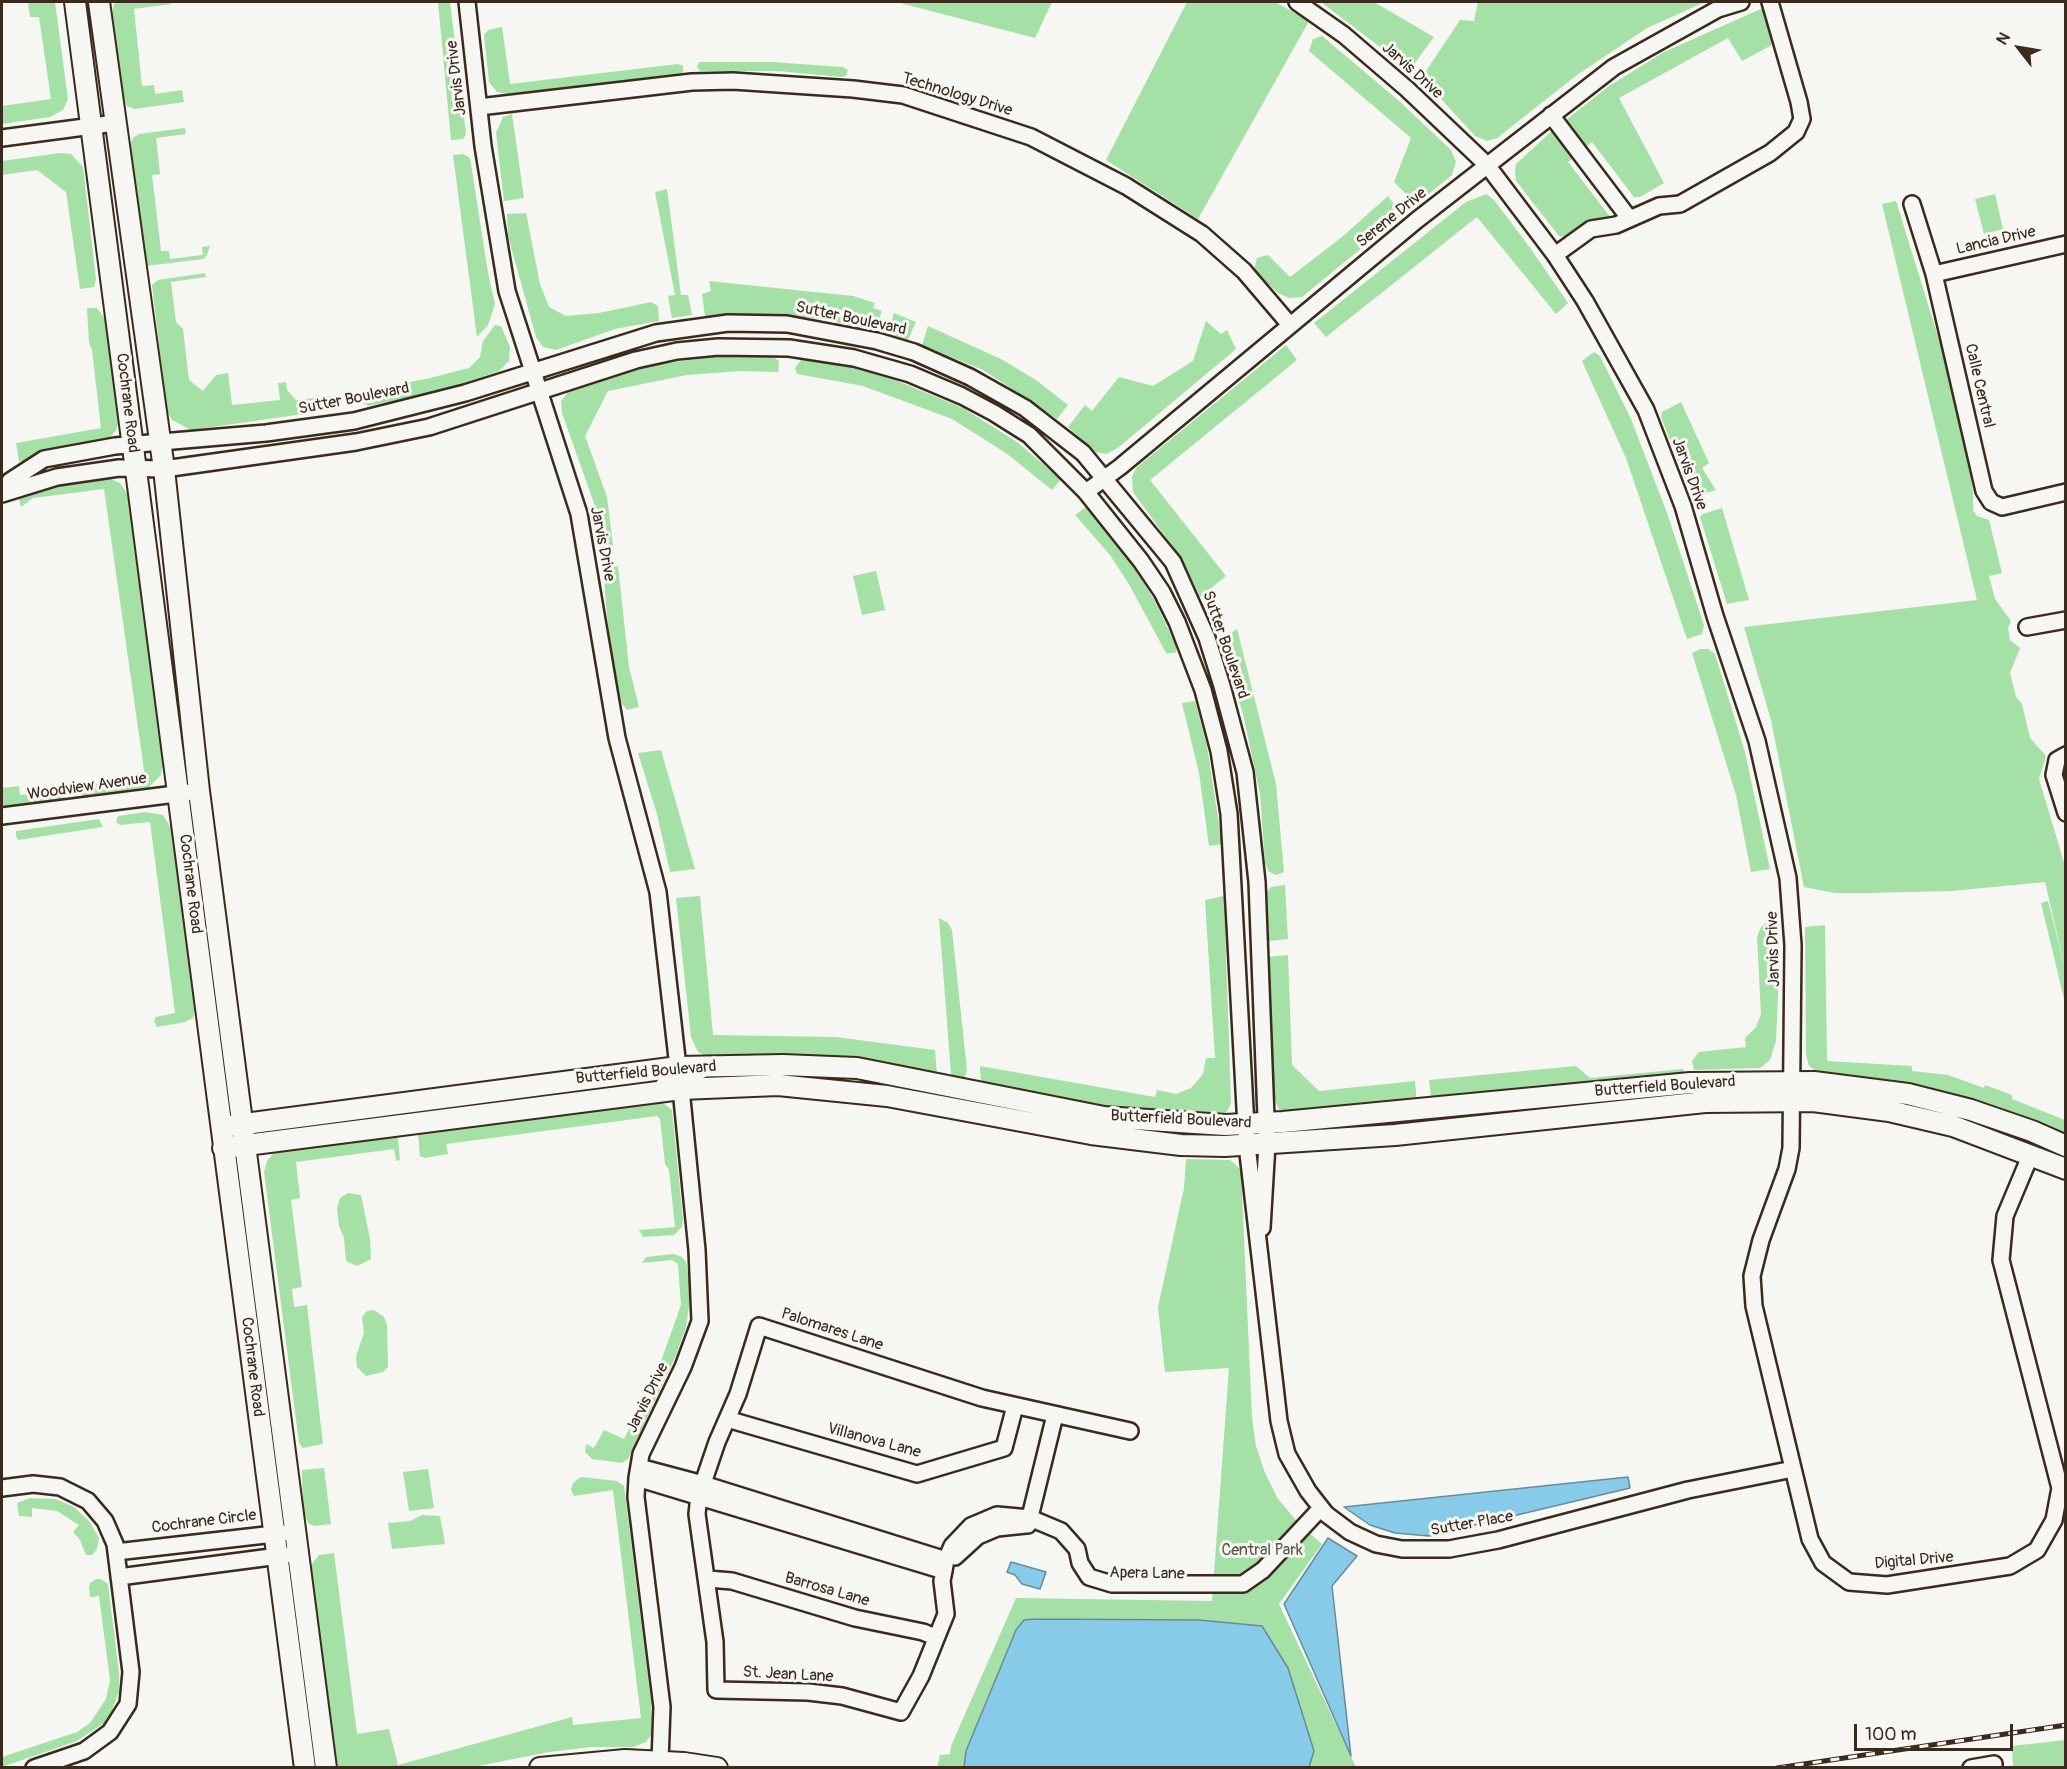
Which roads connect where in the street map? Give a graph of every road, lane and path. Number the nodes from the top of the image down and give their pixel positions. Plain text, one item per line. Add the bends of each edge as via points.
1 (75, 2) edge
2 (99, 2) edge
3 (467, 2) edge
4 (1297, 2) edge
5 (1741, 2) edge
6 (1770, 2) edge
7 (478, 106) junction
8 (1551, 115) junction
9 (115, 123) junction
10 (90, 126) junction
11 (2, 138) edge
12 (1487, 165) junction
13 (1912, 204) dead end
14 (1629, 218) junction
15 (2066, 244) edge
16 (1555, 255) junction
17 (1934, 274) junction
18 (1290, 325) junction
19 (532, 371) junction
20 (539, 393) junction
21 (395, 412) junction
22 (354, 421) junction
23 (356, 442) junction
24 (160, 443) junction
25 (132, 445) junction
26 (310, 450) junction
27 (136, 469) junction
28 (164, 469) junction
29 (1106, 478) junction
30 (1086, 492) junction
31 (2066, 492) edge
32 (2, 494) edge
33 (2066, 620) edge
34 (2027, 627) dead end
35 (2066, 755) edge
36 (199, 791) junction
37 (178, 793) junction
38 (2066, 813) edge
39 (2, 816) edge
40 (709, 1066) junction
41 (678, 1067) junction
42 (1793, 1081) junction
43 (681, 1089) junction
44 (659, 1091) junction
45 (1792, 1101) junction
46 (243, 1124) junction
47 (1256, 1124) junction
48 (222, 1127) junction
49 (244, 1144) junction
50 (1267, 1144) junction
51 (1247, 1145) junction
52 (2066, 1146) edge
53 (223, 1149) junction
54 (2031, 1154) junction
55 (2066, 1169) edge
56 (1259, 1252) junction
57 (1015, 1406) junction
58 (1055, 1415) junction
59 (728, 1419) junction
60 (1130, 1431) dead end
61 (1793, 1469) junction
62 (638, 1473) junction
63 (2, 1488) edge
64 (701, 1490) junction
65 (1324, 1511) junction
66 (1029, 1521) junction
67 (272, 1532) junction
68 (297, 1543) junction
69 (116, 1551) junction
70 (276, 1558) junction
71 (945, 1565) junction
72 (119, 1577) junction
73 (708, 1579) junction
74 (935, 1637) junction
75 (660, 1761) junction
76 (34, 1767) edge
77 (304, 1767) edge
78 (326, 1767) edge
79 (540, 1767) edge
80 (717, 1767) edge
81 (1971, 1767) edge
82 (1994, 1767) edge

1 - 10 main road, Cochrane Road
2 - 9 main road, Cochrane Road
3 - 7 street, Jarvis Drive
4 - 12 street, Jarvis Drive via 1344,35 1407,89
5 - 8 street, Serene Drive via 1718,9 1614,66
6 - 14 street via 1799,102 1802,119 1796,132 1770,153 1680,204 1659,206
7 - 18 street, Technology Drive via 751,80 903,95 1031,137 1126,186 1202,234 1244,271
7 - 19 street, Jarvis Drive via 507,291
8 - 12 street, Serene Drive
8 - 14 street
9 - 10 street
9 - 24 main road, Cochrane Road
10 - 11 street
10 - 25 main road, Cochrane Road
12 - 16 street, Jarvis Drive
12 - 18 street, Serene Drive
13 - 17 street, Calle Central
14 - 16 street via 1616,225 1591,229
15 - 17 street, Lancia Drive
16 - 42 street, Jarvis Drive via 1646,411 1683,507 1757,741 1788,878 1793,945
17 - 31 street, Calle Central via 1984,491 1991,502 2002,507
18 - 29 street, Serene Drive
19 - 20 street, Jarvis Drive
19 - 21 street, Sutter Boulevard
19 - 29 street, Sutter Boulevard via 616,343 686,327 756,322 822,329 914,352 970,377 1058,431
20 - 23 street, Sutter Boulevard via 429,427
20 - 30 street, Sutter Boulevard via 636,360 677,351 789,348 854,358 910,374 994,413 1029,435
20 - 41 street, Jarvis Drive via 579,514 617,738 658,891
21 - 22 street, Sutter Boulevard
21 - 23 street via 389,422 361,430
22 - 24 street, Sutter Boulevard
22 - 26 street via 338,434 319,439
23 - 26 street, Sutter Boulevard
24 - 25 street, Sutter Boulevard
24 - 28 main road, Cochrane Road
25 - 27 main road, Cochrane Road
25 - 32 street, Sutter Boulevard via 44,459 10,481
26 - 28 street, Sutter Boulevard
27 - 28 street, Sutter Boulevard
27 - 32 street, Sutter Boulevard via 57,477
27 - 37 main road, Cochrane Road
28 - 36 main road, Cochrane Road
29 - 30 street, Serene Drive
29 - 47 street, Sutter Boulevard via 1173,562 1185,586 1207,638 1245,772 1257,882
30 - 47 street, Sutter Boulevard via 1162,592 1194,664 1219,750 1233,854
33 - 34 street
35 - 38 street via 2057,760 2054,775
36 - 37 street, Woodview Avenue
36 - 46 main road, Cochrane Road
37 - 39 street, Woodview Avenue
37 - 48 main road, Cochrane Road
40 - 41 main road, Butterfield Boulevard
40 - 43 street via 687,1079
40 - 47 main road, Butterfield Boulevard via 857,1068 1104,1117
41 - 44 street
41 - 46 main road, Butterfield Boulevard
42 - 45 street, Jarvis Drive
42 - 47 main road, Butterfield Boulevard via 1690,1083
42 - 52 main road, Butterfield Boulevard via 1908,1094 1971,1110
43 - 44 main road, Butterfield Boulevard
43 - 51 main road, Butterfield Boulevard via 778,1085 841,1090 1091,1134 1181,1145
43 - 62 street, Jarvis Drive via 701,1308 696,1335 652,1430
44 - 49 main road, Butterfield Boulevard
45 - 50 main road, Butterfield Boulevard via 1705,1102 1395,1135
45 - 54 main road, Butterfield Boulevard via 1888,1111 1953,1126
45 - 61 street, Digital Drive via 1787,1169 1752,1275 1754,1306
46 - 48 main road, Butterfield Boulevard
46 - 49 main road, Cochrane Road
47 - 50 street, Sutter Place
47 - 51 street, Sutter Place
48 - 53 main road, Cochrane Road
49 - 53 main road, Butterfield Boulevard
49 - 68 main road, Cochrane Road
50 - 51 main road, Butterfield Boulevard
50 - 56 street, Sutter Place
51 - 56 street, Sutter Place
53 - 67 main road, Cochrane Road
54 - 55 main road, Butterfield Boulevard
54 - 61 street, Digital Drive via 2005,1216 2001,1260 2060,1488 2054,1520 2037,1550 2010,1566 1964,1575 1887,1585 1849,1582 1823,1563 1810,1539
56 - 65 street, Sutter Place via 1279,1421 1287,1454 1298,1477
57 - 58 street, Palomares Lane
57 - 59 street, Villanova Lane via 1004,1448 917,1474
57 - 59 street, Palomares Lane via 759,1326
58 - 60 street, Palomares Lane
58 - 66 street
59 - 64 street, Palomares Lane
61 - 65 street, Sutter Place via 1449,1549 1402,1549 1376,1544 1350,1532
62 - 64 street
62 - 75 street, Jarvis Drive via 636,1497 662,1707
63 - 69 street via 47,1485 80,1495 105,1521
64 - 71 street
64 - 73 street, St. Jean Lane via 697,1514
65 - 66 street, Apera Lane via 1243,1584 1112,1584 1089,1577 1077,1549 1061,1531
66 - 71 street, Apera Lane via 978,1536
67 - 68 street, Cochrane Circle
67 - 69 street, Cochrane Circle
67 - 70 main road, Cochrane Road
68 - 70 street
68 - 78 main road, Cochrane Road
69 - 72 street
70 - 72 street
70 - 77 main road, Cochrane Road
71 - 74 street, St. Jean Lane via 942,1581 946,1614
72 - 76 street via 131,1672 125,1709 98,1743
73 - 74 street, Barrosa Lane via 732,1581
73 - 74 street, St. Jean Lane via 716,1690 842,1696 901,1712 921,1676
75 - 79 main road via 598,1761
75 - 80 main road
81 - 82 street

